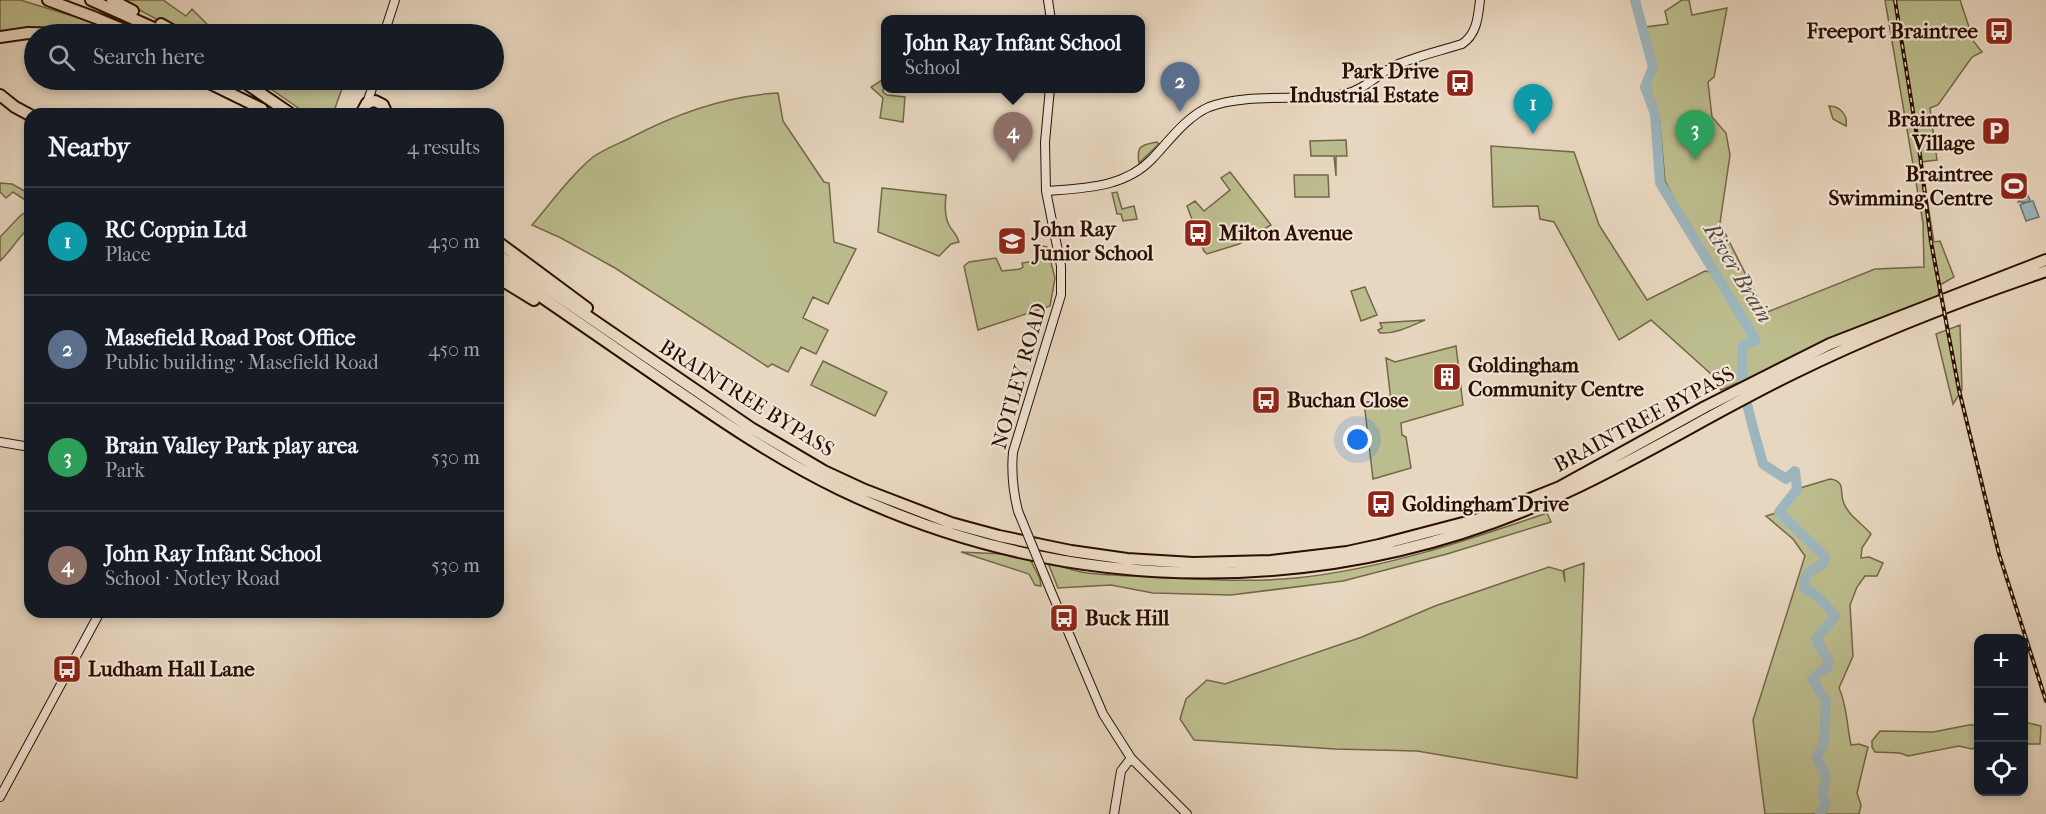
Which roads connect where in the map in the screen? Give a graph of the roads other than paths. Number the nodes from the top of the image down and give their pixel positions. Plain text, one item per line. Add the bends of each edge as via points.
1 (48, 0) edge
2 (91, 0) edge
3 (112, 0) edge
4 (389, 0) edge
5 (395, 0) edge
6 (1048, 0) edge
7 (1480, 0) edge
8 (390, 12) junction
9 (1050, 15) edge
10 (110, 24) edge
11 (144, 24) edge
12 (159, 24) edge
13 (387, 24) edge
14 (24, 34) edge
15 (0, 37) edge
16 (223, 90) edge
17 (232, 90) edge
18 (256, 90) edge
19 (261, 90) edge
20 (371, 90) edge
21 (377, 90) edge
22 (1050, 93) edge
23 (0, 95) edge
24 (0, 102) edge
25 (380, 102) junction
26 (366, 103) junction
27 (15, 107) junction
28 (260, 108) edge
29 (261, 108) edge
30 (283, 108) edge
31 (284, 108) edge
32 (364, 108) edge
33 (385, 108) edge
34 (24, 112) edge
35 (1046, 191) junction
36 (504, 246) edge
37 (504, 259) edge
38 (2046, 260) edge
39 (504, 271) edge
40 (2046, 271) edge
41 (504, 282) edge
42 (564, 312) junction
43 (615, 336) junction
44 (1760, 384) junction
45 (1723, 404) junction
46 (0, 442) edge
47 (24, 446) edge
48 (97, 618) edge
49 (1131, 758) junction
50 (0, 797) edge
51 (1114, 814) edge
52 (1187, 814) edge

1 - 10 highway
2 - 11 highway
3 - 12 highway
4 - 8 street
5 - 8 street
6 - 9 street
7 - 35 street via 1475,30 1462,44 1395,66 1349,93 1239,100 1207,108 1189,120 1151,160 1122,180
8 - 13 street
14 - 15 highway
16 - 28 highway
17 - 29 highway
18 - 30 highway
19 - 31 highway
20 - 26 street
21 - 25 street
22 - 35 street, NOTLEY ROAD
23 - 27 highway
24 - 27 highway
25 - 26 highway
25 - 33 highway
26 - 32 highway
27 - 34 highway
35 - 49 street, NOTLEY ROAD, bridge via 1061,266 1061,295 1012,453 1013,492 1103,714
36 - 43 highway via 592,312
37 - 43 highway, BRAINTREE BYPASS
38 - 44 highway, BRAINTREE BYPASS via 1830,344
39 - 42 highway, BRAINTREE BYPASS
40 - 44 highway, BRAINTREE BYPASS via 1906,323
41 - 42 highway via 552,312
42 - 45 highway, BRAINTREE BYPASS via 767,450 901,517 1022,553 1143,571 1265,572 1349,561 1428,543 1505,519 1570,491
43 - 45 highway, BRAINTREE BYPASS via 765,437 865,490 951,523 999,536 1071,551 1159,562 1230,564 1302,558 1380,545 1482,518 1560,487
44 - 45 highway, BRAINTREE BYPASS
46 - 47 street
48 - 50 street
49 - 51 street via 1121,771
49 - 52 street, NOTLEY ROAD

